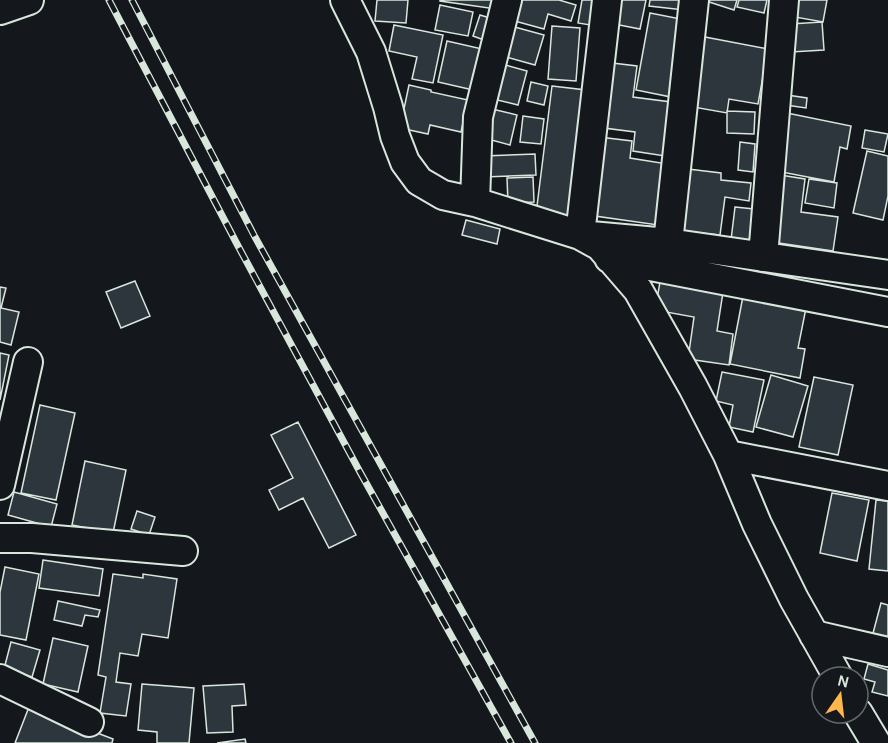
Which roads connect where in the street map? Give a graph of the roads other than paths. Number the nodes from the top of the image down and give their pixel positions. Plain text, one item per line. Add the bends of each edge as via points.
1 (29, 0) edge
2 (345, 0) edge
3 (507, 0) edge
4 (607, 0) edge
5 (694, 0) edge
6 (784, 0) edge
7 (0, 10) edge
8 (475, 202) junction
9 (580, 235) junction
10 (668, 243) junction
11 (763, 257) junction
12 (609, 258) junction
13 (888, 275) edge
14 (888, 312) edge
15 (28, 363) dead end
16 (728, 455) junction
17 (0, 485) edge
18 (888, 486) edge
19 (0, 538) edge
20 (183, 551) dead end
21 (814, 635) junction
22 (888, 652) edge
23 (831, 665) edge
24 (0, 679) edge
25 (89, 722) dead end
26 (865, 725) edge
27 (876, 743) edge

1 - 7 street
2 - 8 street via 371,52 405,162 419,181 443,195
3 - 8 street via 478,117
4 - 9 street
5 - 10 street
6 - 11 street
8 - 9 street
9 - 10 street
9 - 12 street via 600,246
10 - 11 street
11 - 13 street
12 - 14 street
12 - 16 street via 638,290
15 - 17 street
16 - 18 street
16 - 21 street via 757,524
19 - 20 street
21 - 22 street
21 - 23 street
24 - 25 street
26 - 27 street

